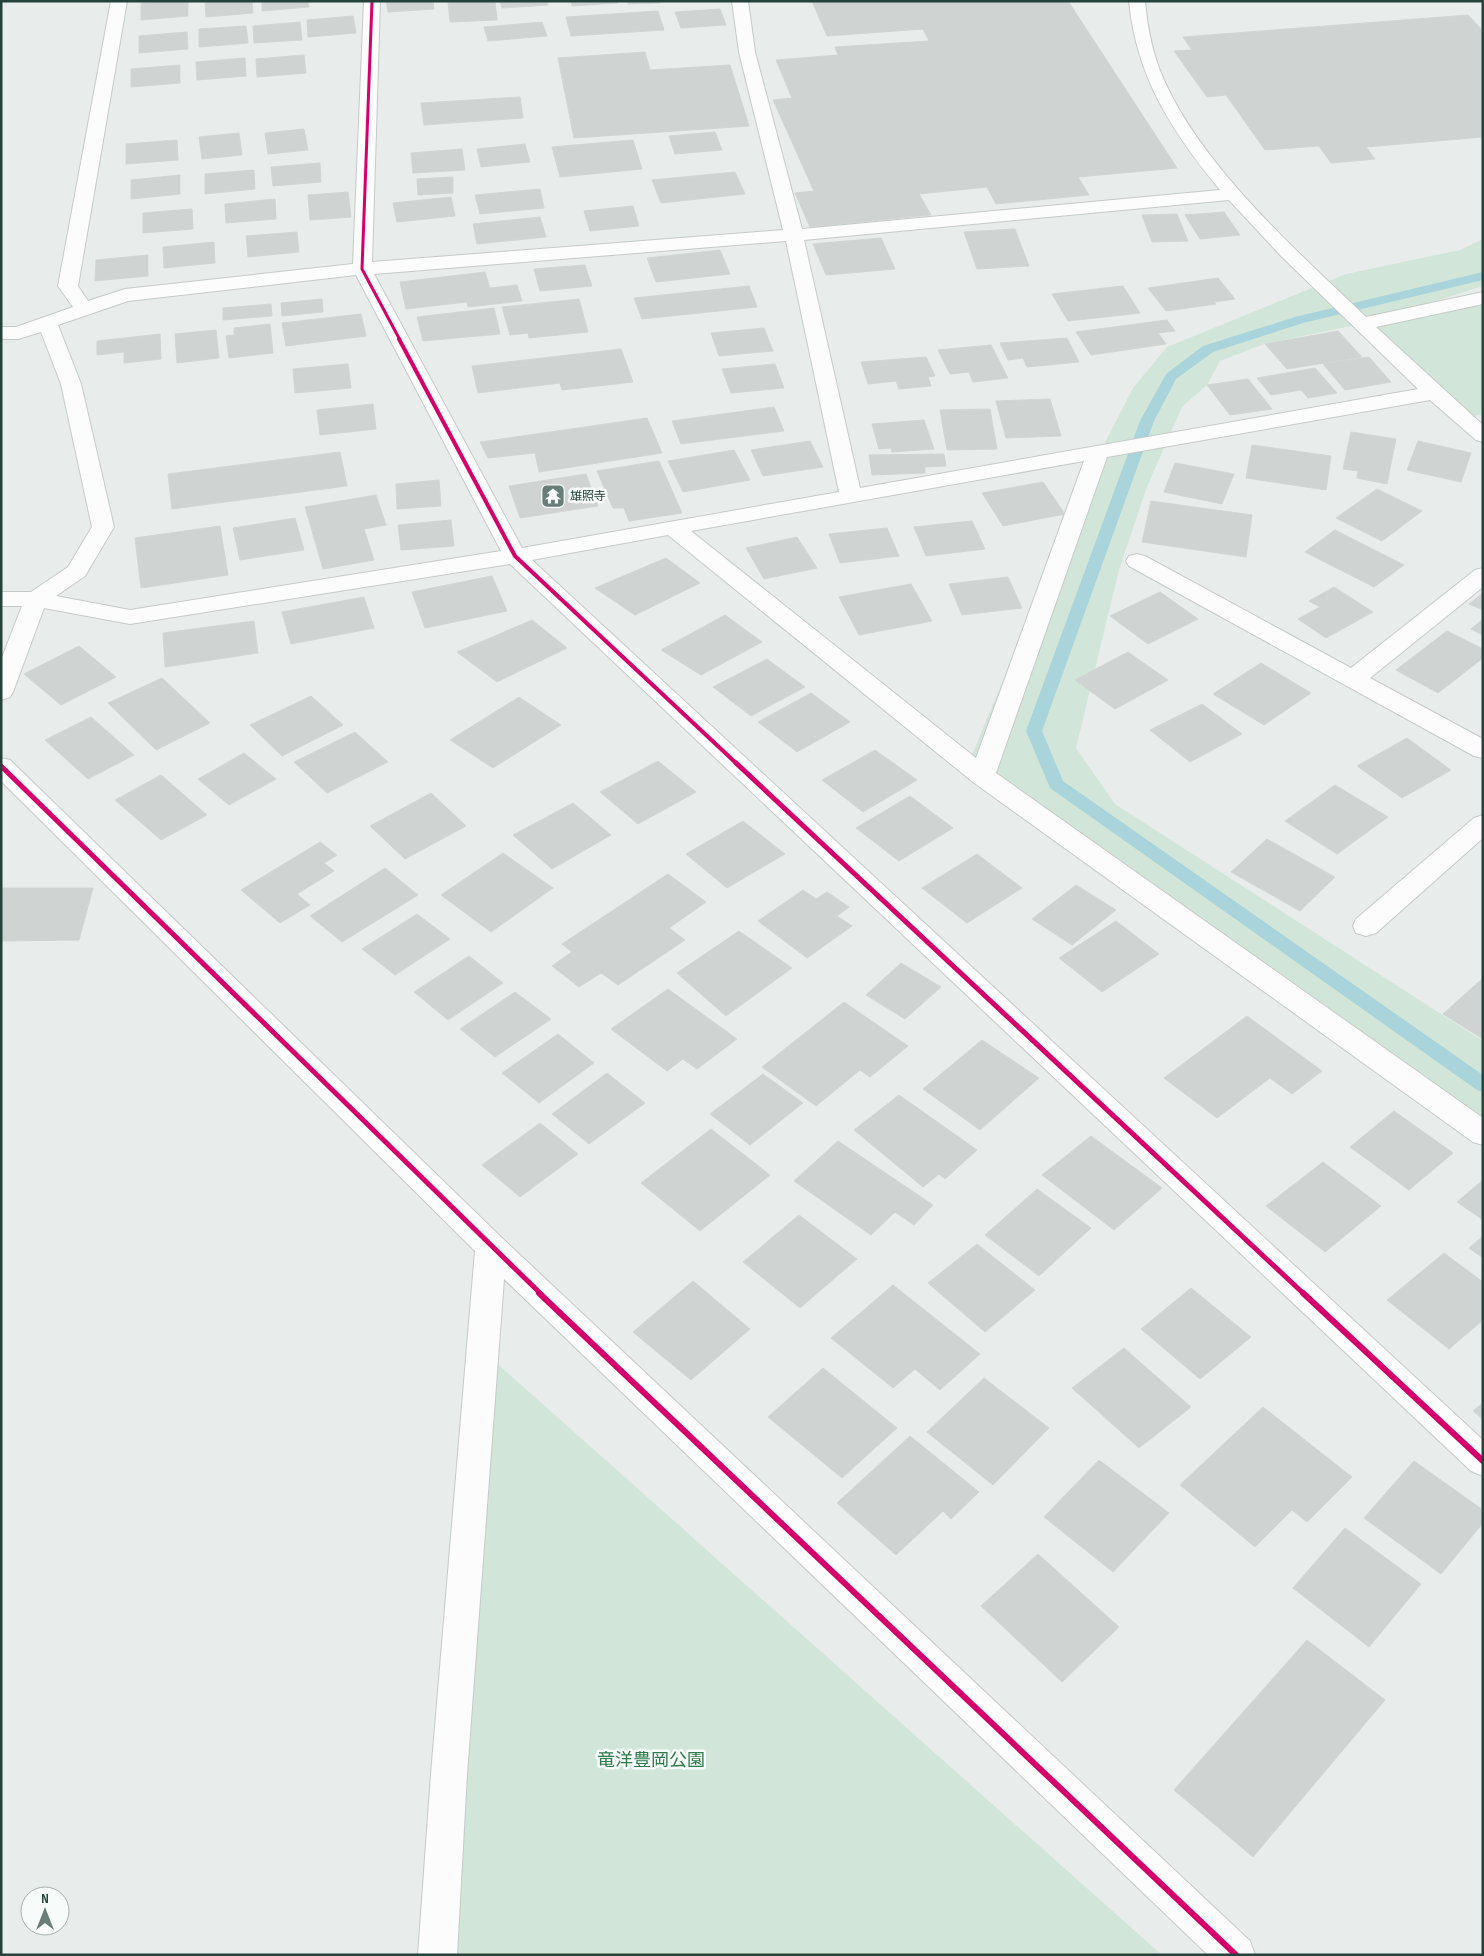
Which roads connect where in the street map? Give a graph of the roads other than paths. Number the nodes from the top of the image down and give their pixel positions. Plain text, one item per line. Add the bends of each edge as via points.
1 (119, 1) edge
2 (372, 1) edge
3 (740, 1) edge
4 (1137, 1) edge
5 (1233, 194) junction
6 (794, 235) junction
7 (362, 269) junction
8 (1483, 298) edge
9 (84, 309) junction
10 (47, 322) junction
11 (1361, 324) junction
12 (1, 333) edge
13 (1433, 393) junction
14 (1483, 436) edge
15 (1098, 452) junction
16 (851, 496) junction
17 (673, 528) junction
18 (515, 556) junction
19 (1137, 561) dead end
20 (1483, 575) edge
21 (36, 598) junction
22 (1, 599) edge
23 (1353, 679) junction
24 (1, 692) edge
25 (1483, 750) edge
26 (1, 766) edge
27 (982, 776) junction
28 (1483, 824) edge
29 (1366, 926) dead end
30 (1483, 1134) edge
31 (491, 1247) junction
32 (1483, 1461) edge
33 (437, 1955) edge
34 (1236, 1955) edge

1 - 9 street via 68,286
2 - 7 street
3 - 6 street via 747,52
4 - 5 street via 1140,30 1154,77 1186,130
5 - 6 street
5 - 11 street
6 - 7 street
6 - 16 street
7 - 9 street via 125,295
7 - 18 street
8 - 11 street
9 - 10 street
10 - 12 street via 18,333
10 - 21 street via 71,384 103,527 77,571
11 - 13 street
13 - 14 street
13 - 15 street
15 - 16 street
15 - 27 street
16 - 17 street
17 - 18 street
17 - 27 street
18 - 21 street via 130,617
18 - 32 street
19 - 23 street
20 - 23 street
21 - 22 street
21 - 24 street
23 - 25 street
26 - 31 street
27 - 30 street
28 - 29 street
31 - 33 street
31 - 34 street

